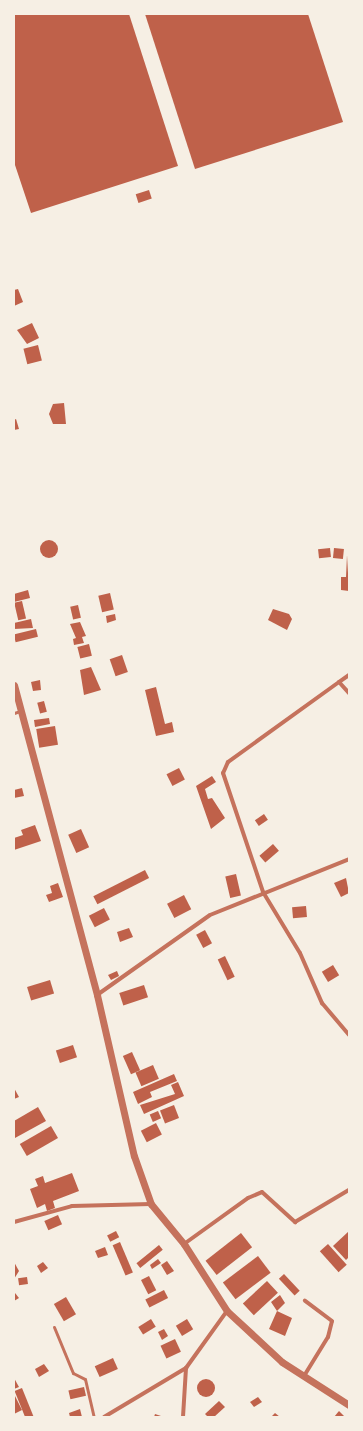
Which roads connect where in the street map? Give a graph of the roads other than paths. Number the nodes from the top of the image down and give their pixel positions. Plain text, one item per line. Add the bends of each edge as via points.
1 (349, 675) edge
2 (339, 682) junction
3 (14, 685) edge
4 (349, 693) edge
5 (17, 712) edge
6 (349, 859) edge
7 (263, 892) junction
8 (97, 995) junction
9 (349, 1035) edge
10 (349, 1190) edge
11 (151, 1204) junction
12 (14, 1222) edge
13 (184, 1244) junction
14 (305, 1301) dead end
15 (227, 1311) junction
16 (54, 1327) dead end
17 (186, 1368) junction
18 (304, 1376) junction
19 (349, 1405) edge
20 (94, 1417) edge
21 (104, 1417) edge
22 (183, 1417) edge

1 - 2 street
2 - 4 street
2 - 7 street via 224,766 227,787
3 - 5 street
5 - 8 street
6 - 7 street via 299,881
7 - 8 street via 210,915
7 - 9 street via 300,953 322,1003
8 - 11 street via 134,1156
10 - 13 street via 296,1222 262,1192 248,1198
11 - 12 street via 72,1206
11 - 13 street
13 - 15 street
14 - 18 street via 332,1321 328,1337
15 - 17 street
15 - 18 street via 282,1362
16 - 20 lane via 74,1373 85,1379
17 - 21 street
17 - 22 street
18 - 19 street

